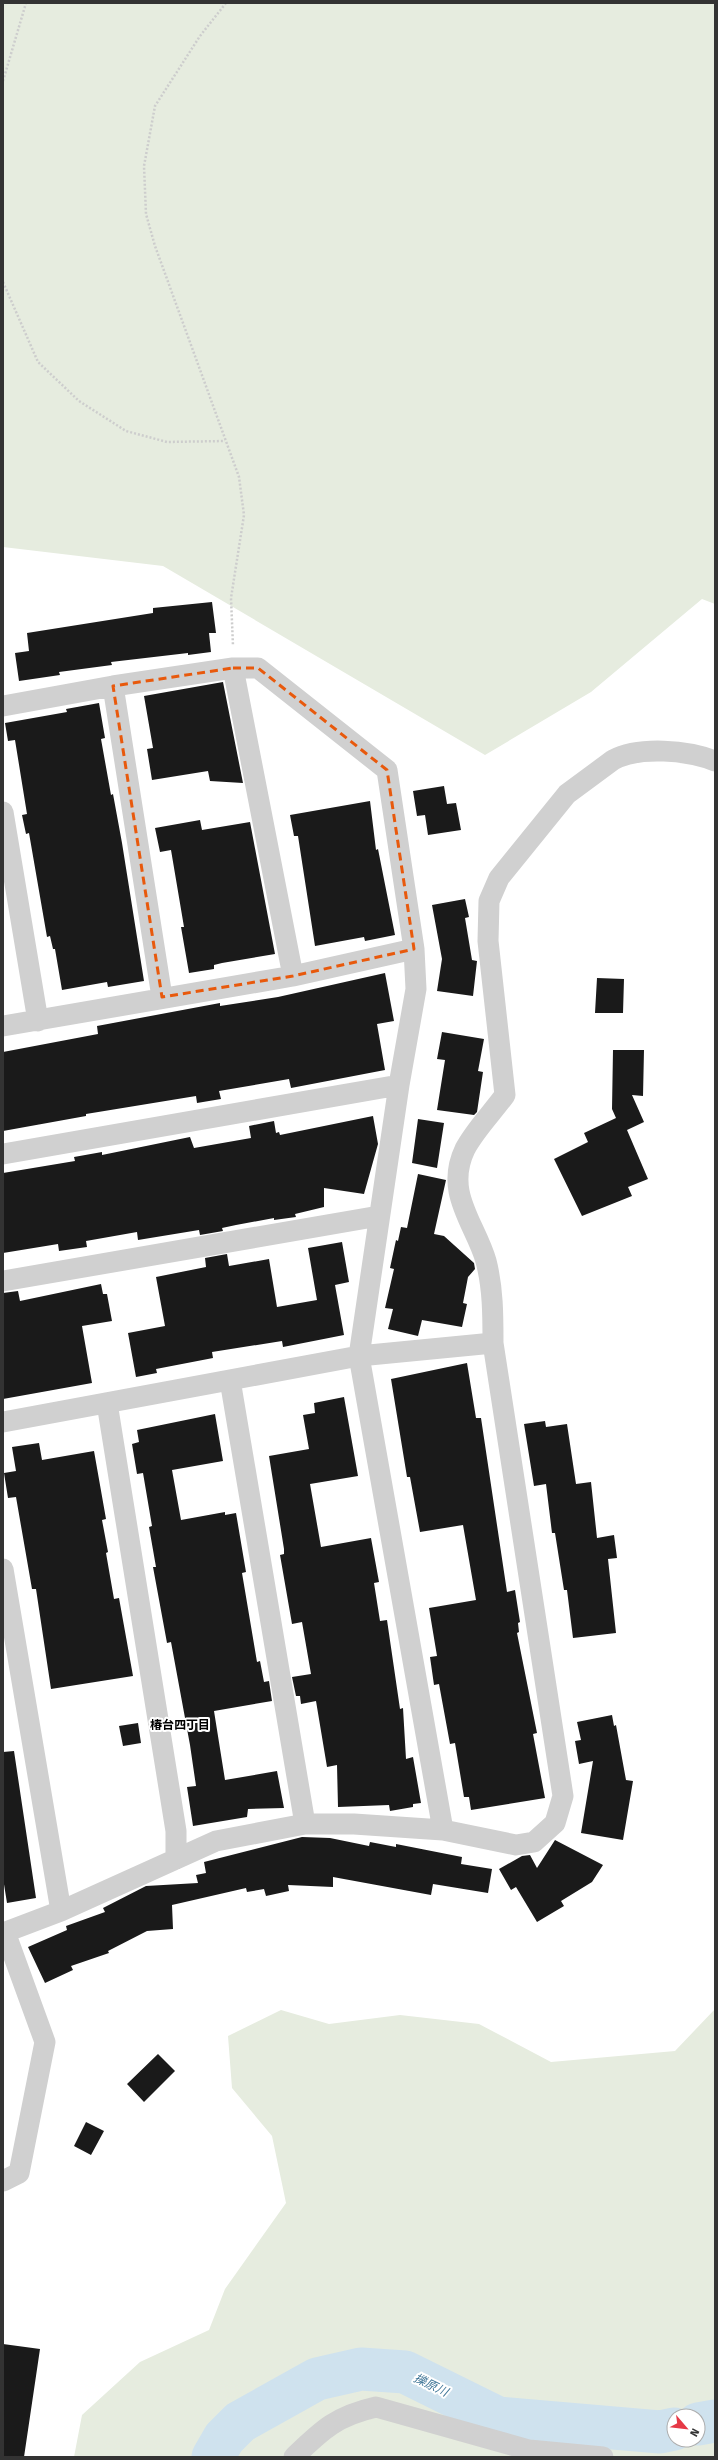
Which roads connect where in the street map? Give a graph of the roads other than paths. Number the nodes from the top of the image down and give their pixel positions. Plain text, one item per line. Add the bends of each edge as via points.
1 (233, 668) junction
2 (113, 686) junction
3 (3, 706) edge
4 (715, 761) edge
5 (3, 812) edge
6 (414, 949) junction
7 (293, 976) junction
8 (162, 997) junction
9 (38, 1021) junction
10 (3, 1026) edge
11 (399, 1085) junction
12 (3, 1154) edge
13 (379, 1216) junction
14 (3, 1281) edge
15 (493, 1343) junction
16 (359, 1356) junction
17 (230, 1380) junction
18 (107, 1403) junction
19 (3, 1422) edge
20 (3, 1569) edge
21 (305, 1824) junction
22 (443, 1830) junction
23 (176, 1859) junction
24 (61, 1911) junction
25 (4, 1933) edge
26 (3, 2181) edge
27 (294, 2457) edge
28 (602, 2457) edge

1 - 2 street
1 - 6 street via 258,668 387,770
1 - 7 street
2 - 3 street
2 - 8 street
4 - 15 street via 674,750 621,756 613,760 567,794 499,878 489,901 488,941 505,1095 465,1150 457,1178 463,1211 485,1260 489,1276 492,1291
5 - 9 street
6 - 7 street
6 - 11 street via 416,989
7 - 8 street
8 - 9 street
9 - 10 street
11 - 12 street
11 - 13 street
13 - 14 street
13 - 16 street
15 - 16 street
15 - 22 street via 563,1796 555,1823 534,1842 516,1845
16 - 17 street
16 - 22 street
17 - 18 street
17 - 21 street
18 - 19 street
18 - 23 street via 176,1831
20 - 24 street
21 - 22 street via 354,1824
21 - 23 street via 216,1841
23 - 24 street
24 - 25 street
25 - 26 street via 45,2042 19,2173
27 - 28 street via 328,2425 355,2412 376,2407 529,2450

